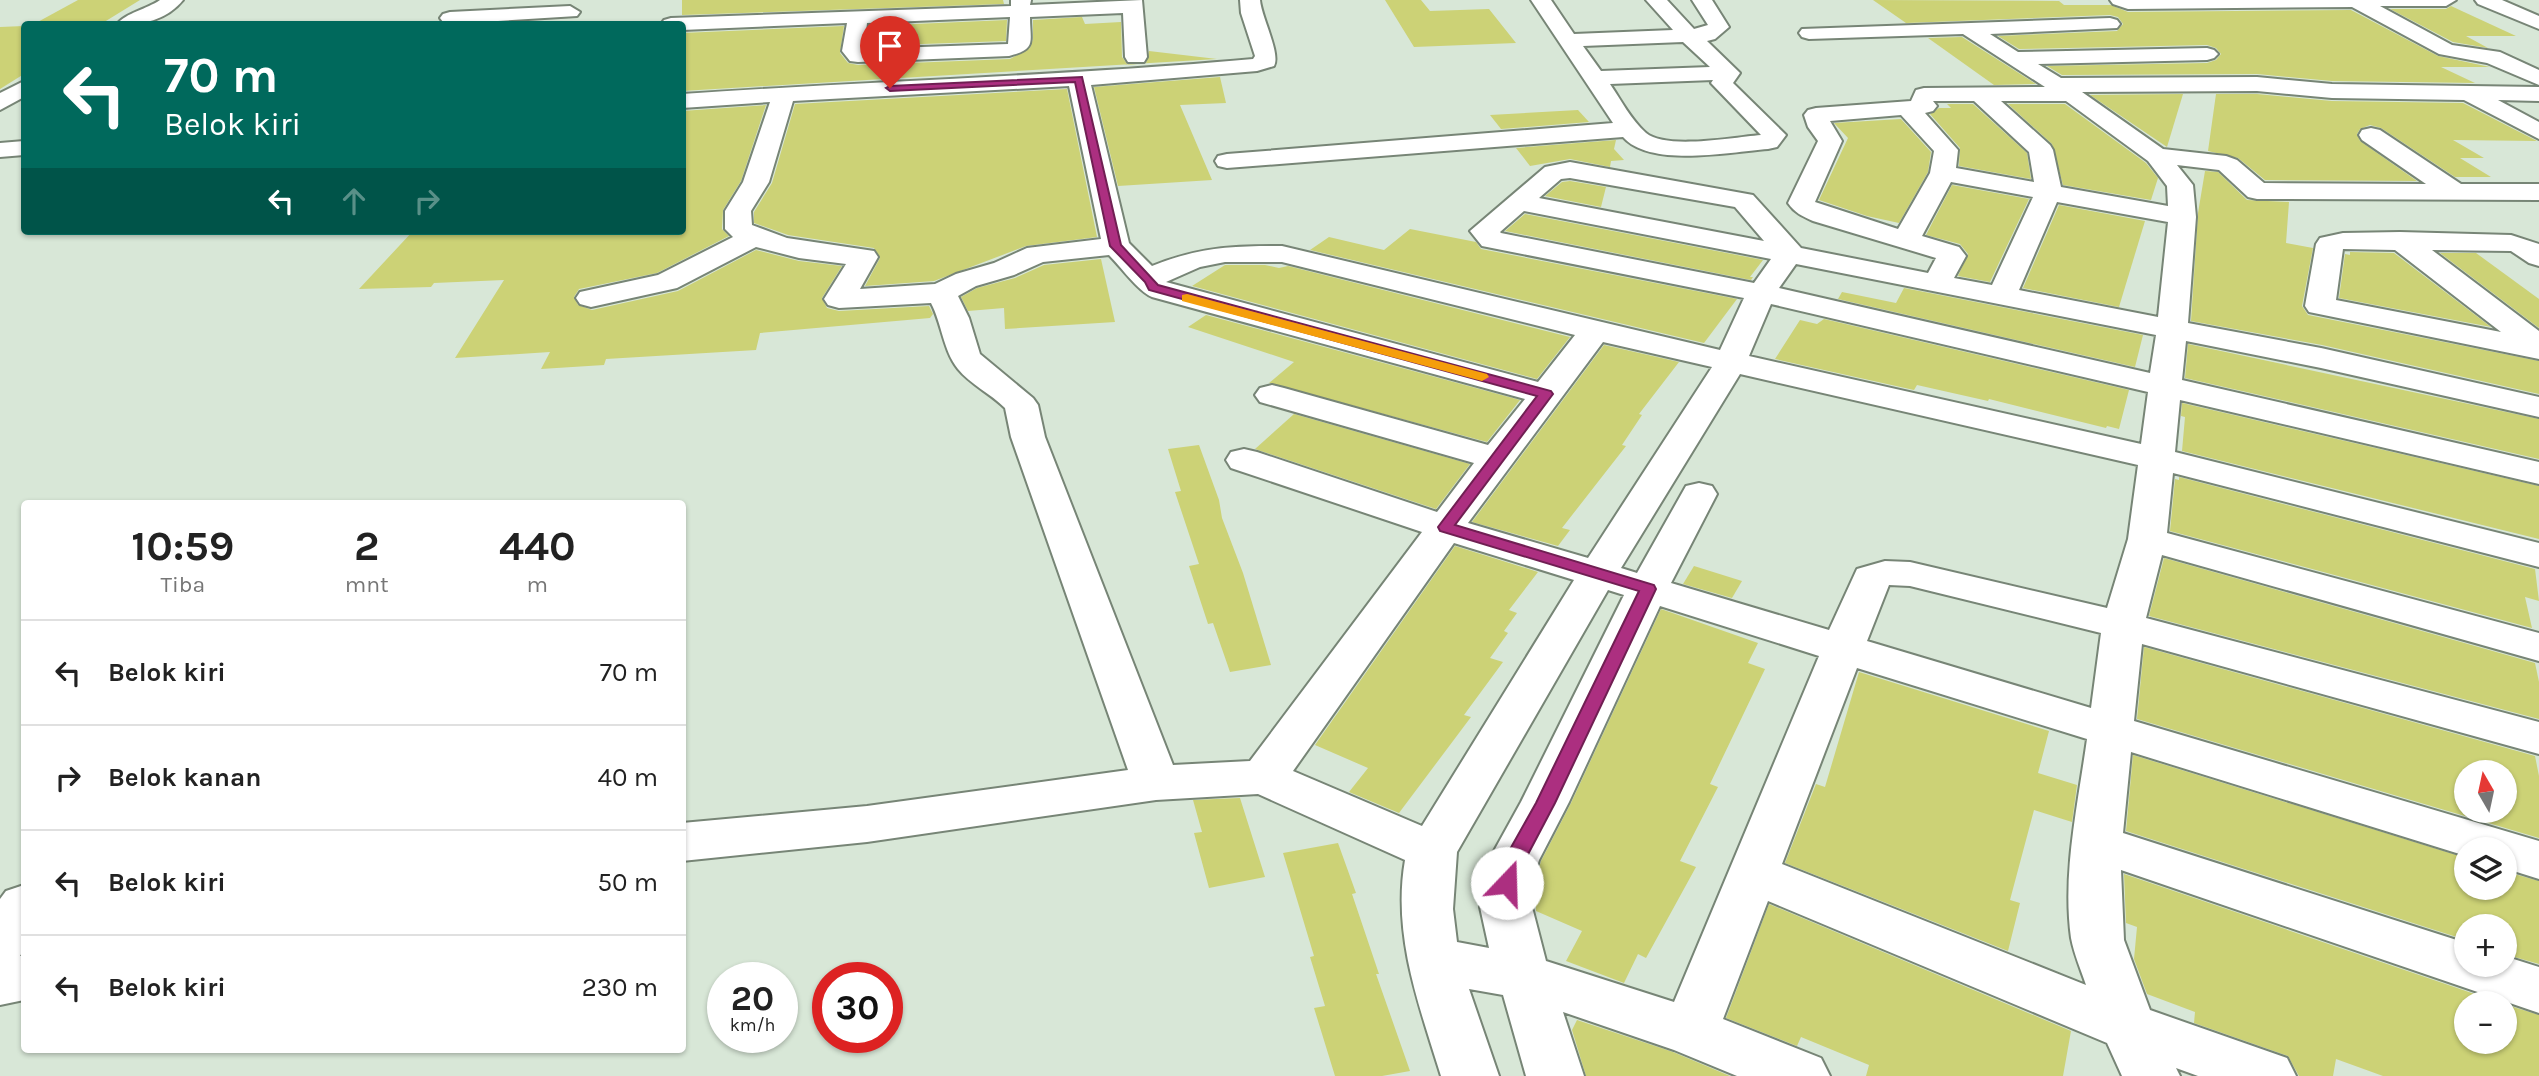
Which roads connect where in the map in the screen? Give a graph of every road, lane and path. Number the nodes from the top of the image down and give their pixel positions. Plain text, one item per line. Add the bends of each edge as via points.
1 (173, 0) edge
2 (757, 0) edge
3 (1250, 0) edge
4 (1541, 0) edge
5 (1656, 0) edge
6 (1702, 0) edge
7 (2119, 0) edge
8 (2446, 0) edge
9 (2485, 0) edge
10 (2355, 1) edge
11 (2389, 1) edge
12 (2092, 2) dead end
13 (1133, 3) edge
14 (1021, 6) edge
15 (570, 12) edge
16 (450, 18) dead end
17 (858, 18) junction
18 (134, 21) edge
19 (742, 22) junction
20 (2539, 23) edge
21 (686, 24) edge
22 (1968, 29) junction
23 (1809, 33) dead end
24 (1690, 37) junction
25 (1571, 40) junction
26 (2207, 54) dead end
27 (1136, 57) dead end
28 (2016, 58) junction
29 (1729, 73) junction
30 (1595, 78) junction
31 (2539, 78) edge
32 (1079, 79) junction
33 (21, 90) edge
34 (2064, 90) junction
35 (784, 93) junction
36 (2468, 93) junction
37 (2539, 94) edge
38 (1982, 96) junction
39 (686, 101) edge
40 (0, 103) edge
41 (1907, 108) junction
42 (1629, 130) junction
43 (2539, 132) edge
44 (2371, 135) dead end
45 (21, 148) edge
46 (0, 150) edge
47 (2157, 156) junction
48 (1227, 161) dead end
49 (1943, 173) junction
50 (2049, 191) junction
51 (2454, 191) junction
52 (2539, 192) edge
53 (1521, 202) junction
54 (2182, 217) junction
55 (753, 238) junction
56 (1906, 239) junction
57 (2400, 240) junction
58 (1116, 246) junction
59 (1790, 253) junction
60 (2539, 257) edge
61 (1150, 280) junction
62 (1936, 283) junction
63 (941, 293) junction
64 (1761, 293) junction
65 (2002, 296) junction
66 (591, 298) dead end
67 (2320, 306) junction
68 (2172, 328) junction
69 (1595, 331) junction
70 (2539, 348) edge
71 (2321, 358) junction
72 (1731, 362) junction
73 (2165, 385) junction
74 (1546, 394) junction
75 (1272, 395) dead end
76 (2539, 407) edge
77 (1496, 458) junction
78 (2156, 458) junction
79 (1244, 460) dead end
80 (2539, 473) edge
81 (1699, 494) dead end
82 (1446, 527) junction
83 (2147, 540) junction
84 (2539, 555) edge
85 (1598, 573) junction
86 (1648, 589) junction
87 (2123, 625) junction
88 (2539, 648) edge
89 (1841, 649) junction
90 (2112, 729) junction
91 (2539, 738) edge
92 (1263, 777) junction
93 (1156, 783) junction
94 (2465, 837) edge
95 (686, 842) edge
96 (2097, 843) junction
97 (1432, 851) junction
98 (2517, 853) edge
99 (2539, 860) edge
100 (1752, 873) junction
101 (21, 910) edge
102 (0, 943) edge
103 (1433, 960) junction
104 (1526, 977) junction
105 (21, 978) edge
106 (0, 982) edge
107 (2539, 990) edge
108 (2128, 1026) junction
109 (1690, 1031) junction
110 (1470, 1076) edge
111 (1555, 1076) edge
112 (1801, 1076) edge
113 (2151, 1076) edge
114 (2267, 1076) edge

1 - 18 street
2 - 19 street
3 - 32 street via 1266,61
4 - 25 street
5 - 24 street
6 - 24 street via 1719,27 1709,35
7 - 10 street
8 - 11 street
9 - 20 street
10 - 11 street
10 - 31 street via 2446,50 2493,57
12 - 22 street via 2110,24
13 - 14 street
13 - 27 street
14 - 17 street
14 - 17 street via 1019,47 1014,57 858,56 852,51
15 - 16 street
17 - 19 street
19 - 21 street
22 - 23 street
22 - 28 street
24 - 25 street
24 - 29 street
25 - 30 street
26 - 28 street
28 - 34 street
29 - 30 street
29 - 42 street via 1722,83 1774,135 1768,142 1668,146 1640,140
30 - 42 street
32 - 35 street
32 - 58 street
33 - 40 street
34 - 36 street via 2257,84 2306,90
34 - 38 street
34 - 47 street
35 - 39 street
35 - 55 street via 756,182 738,211 738,229
36 - 37 street
36 - 43 street
38 - 41 street via 1924,95 1921,99 1926,106
38 - 50 street via 2041,150
41 - 49 street via 1946,150
41 - 56 street via 1815,116 1830,141 1801,203 1823,215
42 - 48 street
44 - 51 street
45 - 46 street
47 - 51 street via 2217,161 2257,191
47 - 54 street via 2180,185
49 - 50 street
49 - 56 street
50 - 54 street
50 - 65 street
51 - 52 street
53 - 59 street
53 - 59 street via 1560,170 1733,198 1755,211
53 - 64 street via 1484,231 1486,235 1492,240
54 - 68 street
55 - 63 street via 864,257 839,299
55 - 66 street via 667,282
56 - 62 street via 1952,256
57 - 60 street via 2511,243
57 - 67 street via 2330,244
57 - 70 street
58 - 61 street
58 - 63 street via 1037,254
59 - 62 street
59 - 64 street
61 - 69 street via 1193,260 1240,253 1282,254
61 - 74 street via 1153,287 1171,294
62 - 65 street
63 - 93 street via 971,365 1020,405
64 - 72 street
64 - 73 street
65 - 68 street
67 - 70 street
67 - 71 street
68 - 71 street
68 - 73 street
69 - 72 street
69 - 74 street
71 - 76 street
72 - 78 street
72 - 85 street
73 - 78 street
73 - 80 street
74 - 77 street
75 - 77 street
77 - 82 street
78 - 83 street
78 - 84 street
79 - 82 street
81 - 86 street
82 - 85 street
82 - 92 street
83 - 87 street
83 - 88 street
85 - 86 street
85 - 97 street
86 - 89 street
86 - 104 street via 1511,872 1506,907
87 - 89 street via 1895,572 1871,578
87 - 90 street
87 - 91 street
89 - 90 street
89 - 100 street
90 - 94 street
90 - 96 street
92 - 93 street
92 - 97 street
93 - 95 street via 867,824
96 - 107 street
96 - 108 street via 2098,940
97 - 103 street via 1426,897
98 - 99 street
100 - 108 street
100 - 109 street
101 - 102 street
103 - 104 street
103 - 110 street
104 - 109 street
104 - 111 street
105 - 106 street
108 - 113 street
108 - 114 street
109 - 112 street

